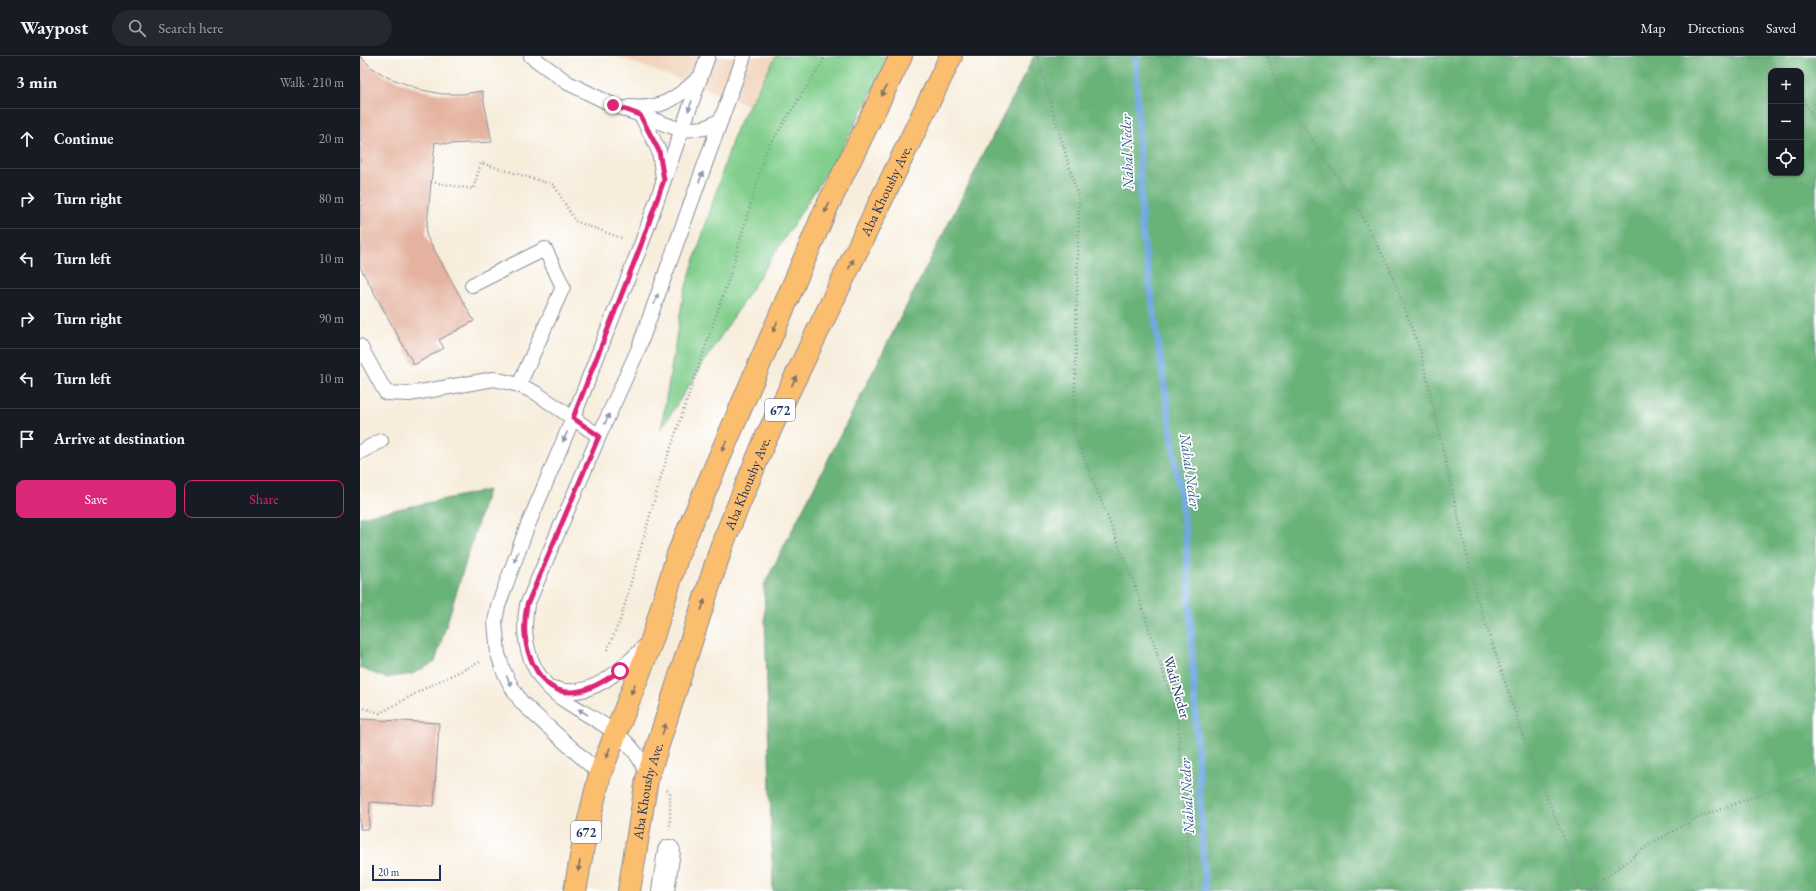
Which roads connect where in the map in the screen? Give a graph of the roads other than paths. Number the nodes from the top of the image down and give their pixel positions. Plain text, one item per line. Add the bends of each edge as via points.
1 (532, 56) edge
2 (708, 56) edge
3 (744, 56) edge
4 (901, 56) edge
5 (951, 56) edge
6 (701, 77) junction
7 (613, 105) junction
8 (640, 115) junction
9 (721, 120) junction
10 (682, 130) junction
11 (664, 180) junction
12 (472, 285) dead end
13 (360, 346) edge
14 (519, 386) junction
15 (573, 418) junction
16 (599, 436) junction
17 (381, 441) dead end
18 (360, 452) edge
19 (652, 640) junction
20 (550, 686) junction
21 (616, 733) junction
22 (600, 774) junction
23 (648, 779) junction
24 (669, 851) dead end
25 (575, 891) edge
26 (629, 891) edge
27 (663, 891) edge

1 - 7 lane via 568,83
2 - 6 lane
3 - 9 lane
4 -> 19 main road, 672 via 825,211 678,554
23 -> 5 main road, Aba Khoushy Ave. / 672 via 722,545 765,440
6 - 7 lane via 667,103 643,108
6 -> 10 lane
7 - 8 lane
8 - 10 lane
8 - 11 lane via 659,151
9 - 10 lane via 705,128
16 -> 9 lane via 638,350
10 - 11 lane
11 - 15 lane
12 - 14 lane via 545,249 563,287
13 - 14 lane via 386,393 409,394 494,379
14 - 15 lane via 536,393
15 - 16 lane
15 -> 22 lane via 526,530 498,606 495,622 498,654 511,686 522,703
16 - 20 lane via 527,605 524,622 527,650
17 - 18 lane
19 - 20 lane via 620,671 598,685 570,692
19 -> 21 main road, 672
21 -> 20 lane via 566,702
21 -> 22 main road, 672
21 - 23 lane via 636,751
22 -> 25 main road, 672
23 - 26 main road, Aba Khoushy Ave. / 672
24 - 27 street

